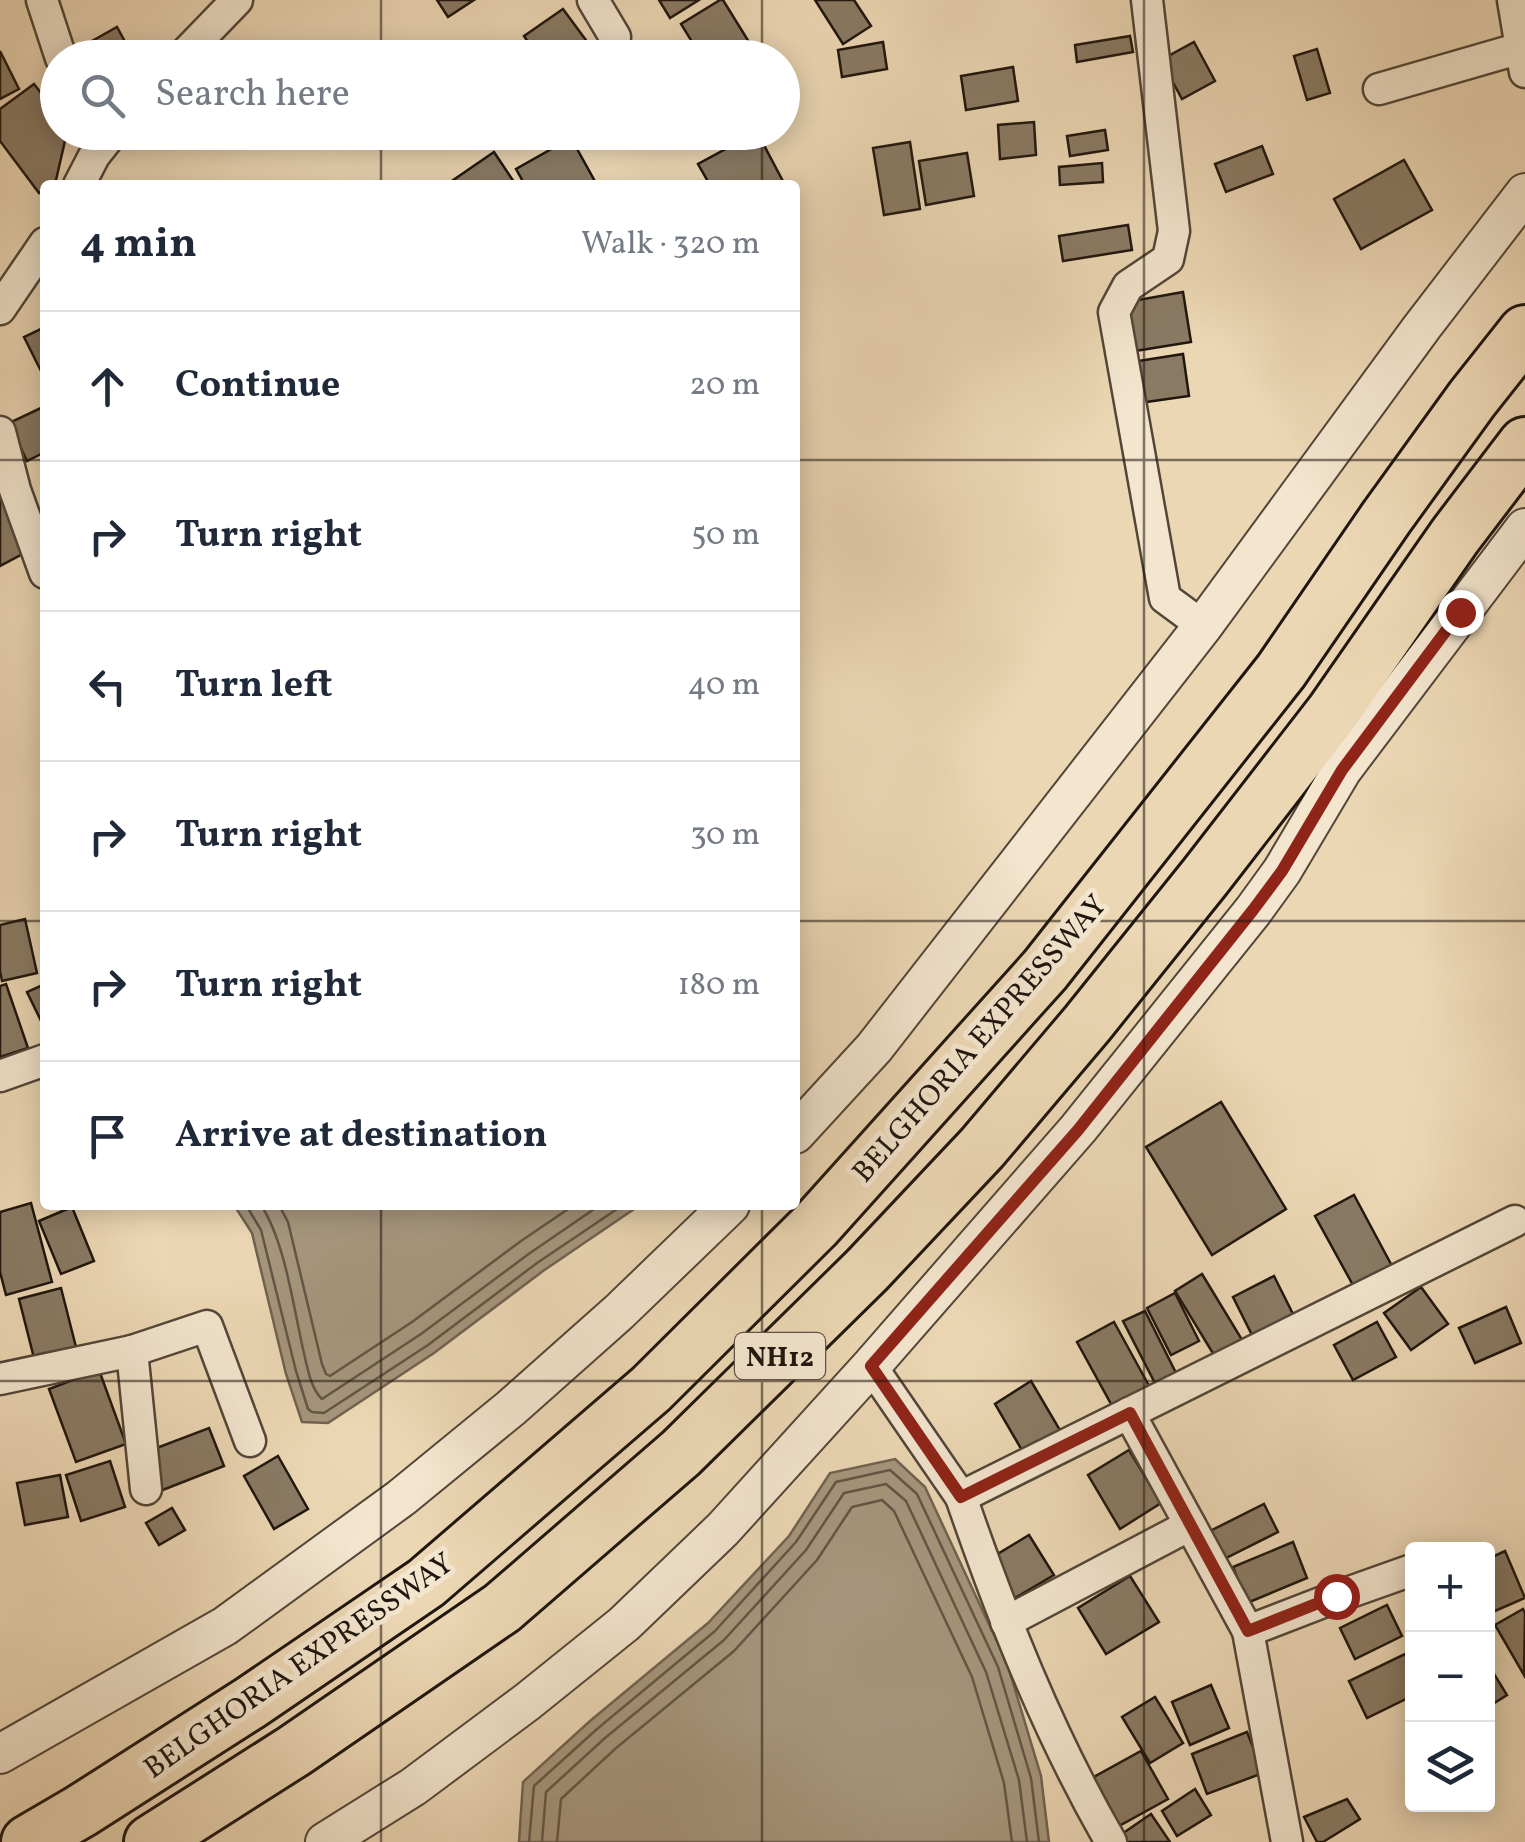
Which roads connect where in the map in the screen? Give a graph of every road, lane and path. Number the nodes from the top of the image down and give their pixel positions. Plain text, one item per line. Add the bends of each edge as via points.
1 (42, 0) edge
2 (237, 0) edge
3 (593, 0) edge
4 (1147, 0) edge
5 (1513, 0) edge
6 (615, 37) dead end
7 (55, 40) edge
8 (198, 40) edge
9 (1523, 60) edge
10 (1378, 89) dead end
11 (94, 150) edge
12 (81, 180) edge
13 (1525, 192) edge
14 (40, 251) edge
15 (0, 309) edge
16 (1525, 332) edge
17 (0, 432) edge
18 (1525, 444) edge
19 (1525, 528) edge
20 (40, 558) edge
21 (1204, 626) junction
22 (40, 1062) edge
23 (0, 1076) edge
24 (800, 1129) edge
25 (725, 1210) edge
26 (1514, 1221) dead end
27 (132, 1350) junction
28 (871, 1366) junction
29 (0, 1380) edge
30 (1130, 1413) junction
31 (250, 1441) dead end
32 (146, 1488) dead end
33 (961, 1497) junction
34 (1190, 1525) junction
35 (1405, 1572) edge
36 (1006, 1622) junction
37 (1248, 1631) junction
38 (0, 1754) edge
39 (28, 1842) edge
40 (150, 1842) edge
41 (325, 1842) edge
42 (1111, 1842) edge
43 (1287, 1842) edge

1 - 7 street
2 - 8 street
3 - 6 street
4 - 21 street via 1174,232 1168,258 1128,286 1114,312 1165,598
5 - 9 street
9 - 10 street
11 - 12 street
13 - 21 street
14 - 15 street
16 - 39 highway, BELGHORIA EXPRESSWAY / NH12 via 1281,671 1045,970 815,1226 651,1389 426,1583
17 - 20 street
18 - 40 highway, BELGHORIA EXPRESSWAY / NH12 via 1205,877 982,1148 868,1270 681,1453 502,1608
19 - 28 street via 1342,770 1253,910 1078,1130
21 - 24 street via 874,1048
22 - 23 street
25 - 38 street via 619,1312 401,1498 225,1626
26 - 30 street
27 - 29 street
27 - 31 street via 207,1326
27 - 32 street
28 - 33 street
28 - 41 street via 724,1529 624,1624 413,1787
30 - 33 street
30 - 34 street
33 - 36 street
34 - 36 street
34 - 37 street
35 - 37 street
36 - 42 street
37 - 43 street

